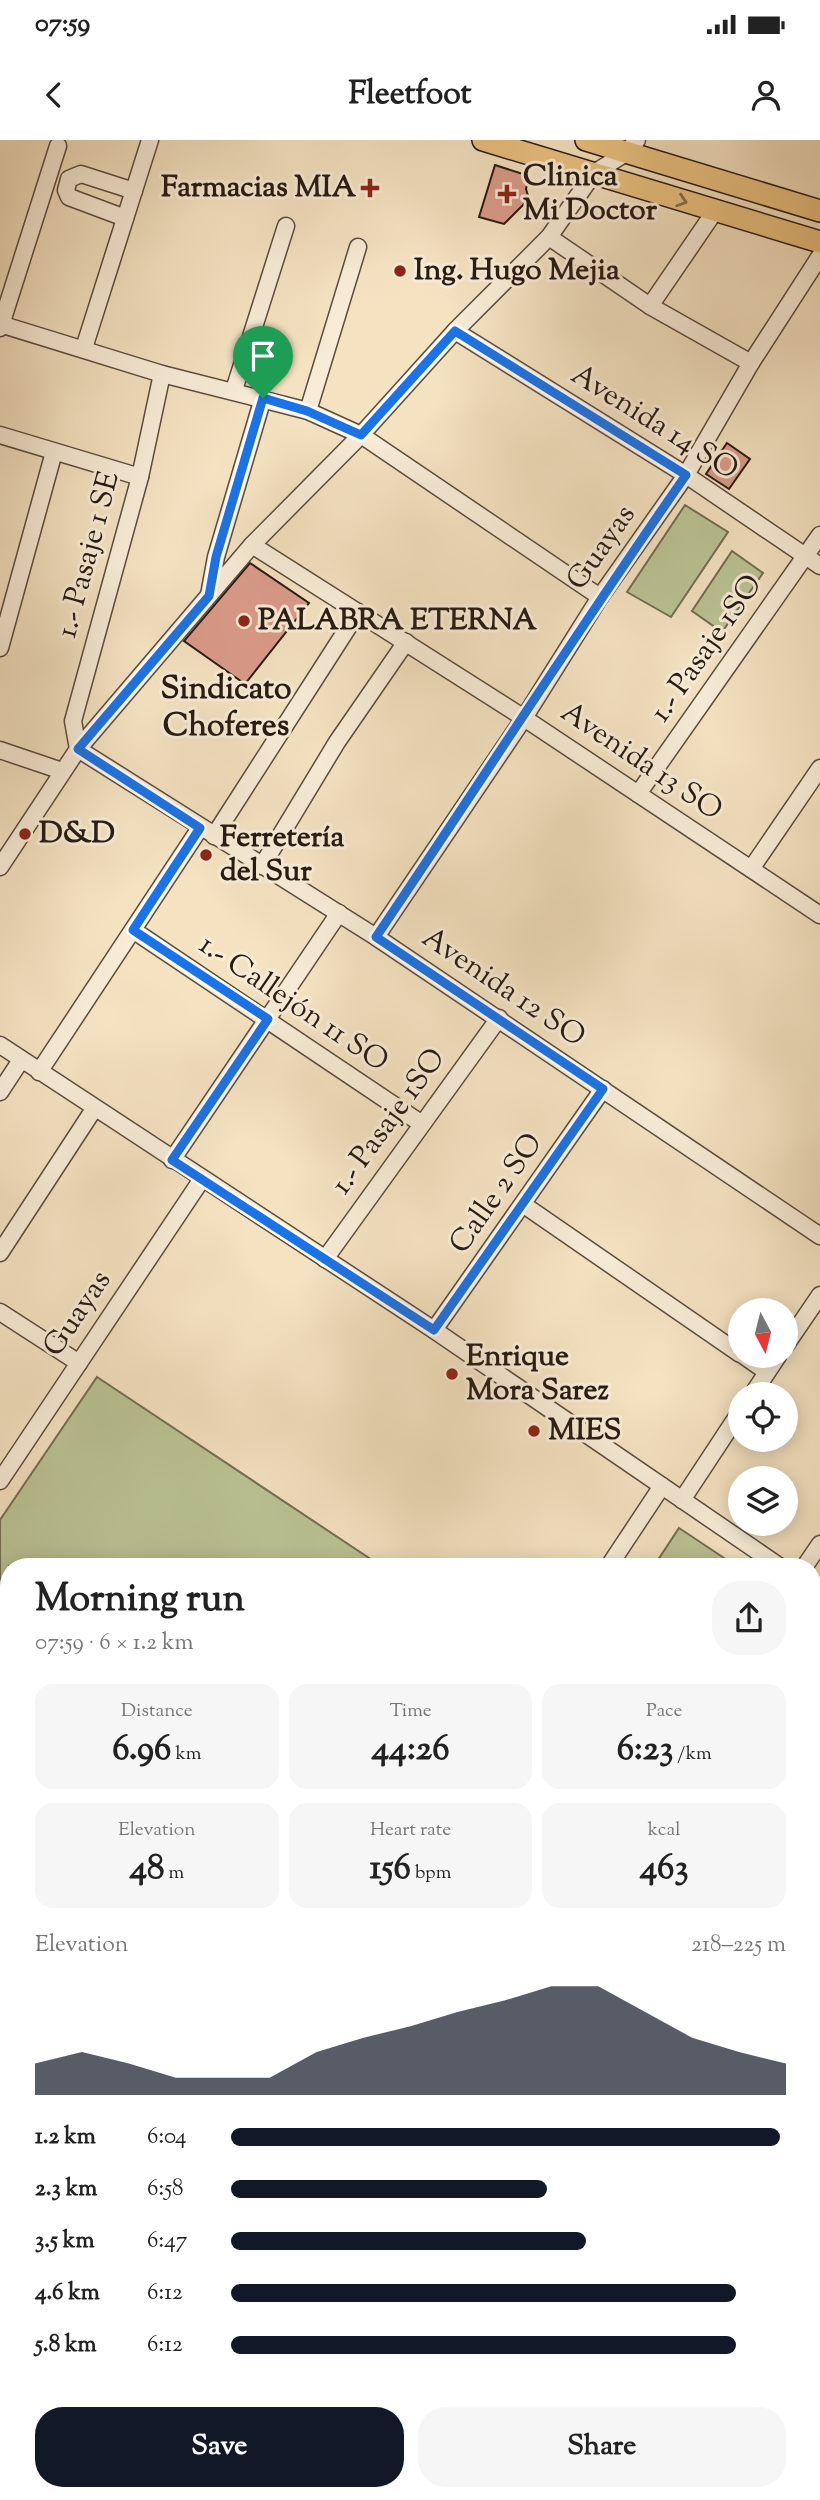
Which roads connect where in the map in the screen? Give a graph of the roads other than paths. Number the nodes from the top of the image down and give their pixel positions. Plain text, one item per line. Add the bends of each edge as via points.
1 (150, 140) edge
2 (483, 140) edge
3 (599, 142) edge
4 (58, 146) dead end
5 (632, 146) edge
6 (594, 173) junction
7 (134, 191) junction
8 (715, 211) junction
9 (820, 211) edge
10 (125, 218) junction
11 (286, 226) dead end
12 (550, 237) junction
13 (820, 242) edge
14 (358, 247) dead end
15 (820, 256) edge
16 (650, 306) junction
17 (0, 326) edge
18 (455, 331) junction
19 (84, 348) junction
20 (751, 363) junction
21 (162, 374) junction
22 (234, 390) junction
23 (263, 398) junction
24 (307, 411) junction
25 (0, 435) edge
26 (361, 435) junction
27 (54, 452) junction
28 (686, 475) junction
29 (140, 477) junction
30 (820, 535) edge
31 (252, 545) junction
32 (813, 561) edge
33 (209, 596) junction
34 (600, 597) junction
35 (358, 612) junction
36 (406, 642) junction
37 (0, 648) edge
38 (524, 718) junction
39 (78, 749) junction
40 (0, 750) edge
41 (820, 768) edge
42 (62, 771) junction
43 (638, 794) junction
44 (207, 832) junction
45 (2, 860) edge
46 (262, 866) junction
47 (751, 869) junction
48 (340, 913) junction
49 (820, 915) edge
50 (133, 930) junction
51 (376, 937) junction
52 (499, 1017) junction
53 (268, 1019) junction
54 (0, 1045) edge
55 (21, 1060) junction
56 (39, 1072) junction
57 (603, 1089) junction
58 (0, 1092) edge
59 (94, 1109) junction
60 (422, 1124) junction
61 (172, 1160) junction
62 (202, 1179) junction
63 (524, 1205) junction
64 (820, 1236) edge
65 (0, 1253) edge
66 (326, 1259) junction
67 (820, 1295) edge
68 (0, 1312) edge
69 (798, 1327) edge
70 (434, 1330) junction
71 (728, 1345) edge
72 (79, 1363) junction
73 (761, 1368) edge
74 (770, 1368) edge
75 (767, 1372) junction
76 (760, 1382) edge
77 (728, 1430) edge
78 (0, 1481) edge
79 (662, 1486) junction
80 (682, 1500) junction
81 (614, 1558) edge
82 (767, 1558) edge

1 - 7 street
2 - 6 main road
3 - 5 main road
3 - 6 street
4 - 17 street
5 - 6 street
5 - 9 main road
6 -> 8 main road
6 - 12 street
7 - 10 street
7 - 10 street via 81,174 69,179 69,197
8 - 13 main road
8 - 16 street
10 - 19 street
11 - 22 street
12 - 16 street
12 - 18 street
14 - 24 street
15 - 20 street, Guayas
16 - 20 street
17 - 19 street
18 - 26 street
18 - 28 street, Avenida 14 SO
19 - 21 street
20 - 28 street, Guayas
21 - 22 street
21 - 29 street, 1.- Pasaje 1 SE
22 - 23 street
23 - 24 street
23 - 33 street via 216,557
24 - 26 street
25 - 27 street
26 - 31 street
26 - 34 street
27 - 29 street
27 - 37 street
28 - 32 street, Avenida 14 SO
28 - 34 street, Guayas
29 - 39 street, 1.- Pasaje 1 SE via 73,721
30 - 32 street, 1.- Pasaje 1SO
31 - 33 street
31 - 35 street, Avenida 13 SO
32 - 43 street, 1.- Pasaje 1SO
33 - 39 street
34 - 38 street, Guayas
35 - 36 street, Avenida 13 SO
35 - 44 street
36 - 38 street, Avenida 13 SO
36 - 46 street via 337,742
38 - 43 street, Avenida 13 SO
38 - 51 street, Guayas
39 - 42 street
39 - 44 street, Avenida 12 SO
40 - 42 street
41 - 47 street
42 - 45 street
43 - 47 street, Avenida 13 SO
44 - 46 street, Avenida 12 SO
44 - 50 street
46 - 48 street, Avenida 12 SO
47 - 49 street, Avenida 13 SO
48 - 51 street, Avenida 12 SO
48 - 53 street
50 - 53 street, 1.- Callejón 11 SO
50 - 56 street
51 - 52 street, Avenida 12 SO
52 - 57 street, Avenida 12 SO
52 - 60 street, 1.- Pasaje 1SO
53 - 60 street, 1.- Callejón 11 SO
53 - 61 street
54 - 55 street
55 - 56 street
55 - 58 street
56 - 59 street
57 - 63 street, Calle 2 SO
57 - 64 street, Avenida 12 SO
59 - 61 street
59 - 65 street
60 - 66 street, 1.- Pasaje 1SO
61 - 62 street
62 - 66 street
62 - 72 street, Guayas
63 - 70 street, Calle 2 SO
63 - 71 street
66 - 70 street
67 - 69 street
68 - 72 street
70 - 79 street
72 - 78 street, Guayas
73 - 75 street
74 - 75 street
75 - 76 street
77 - 80 street
79 - 80 street
79 - 81 street
80 - 82 street

